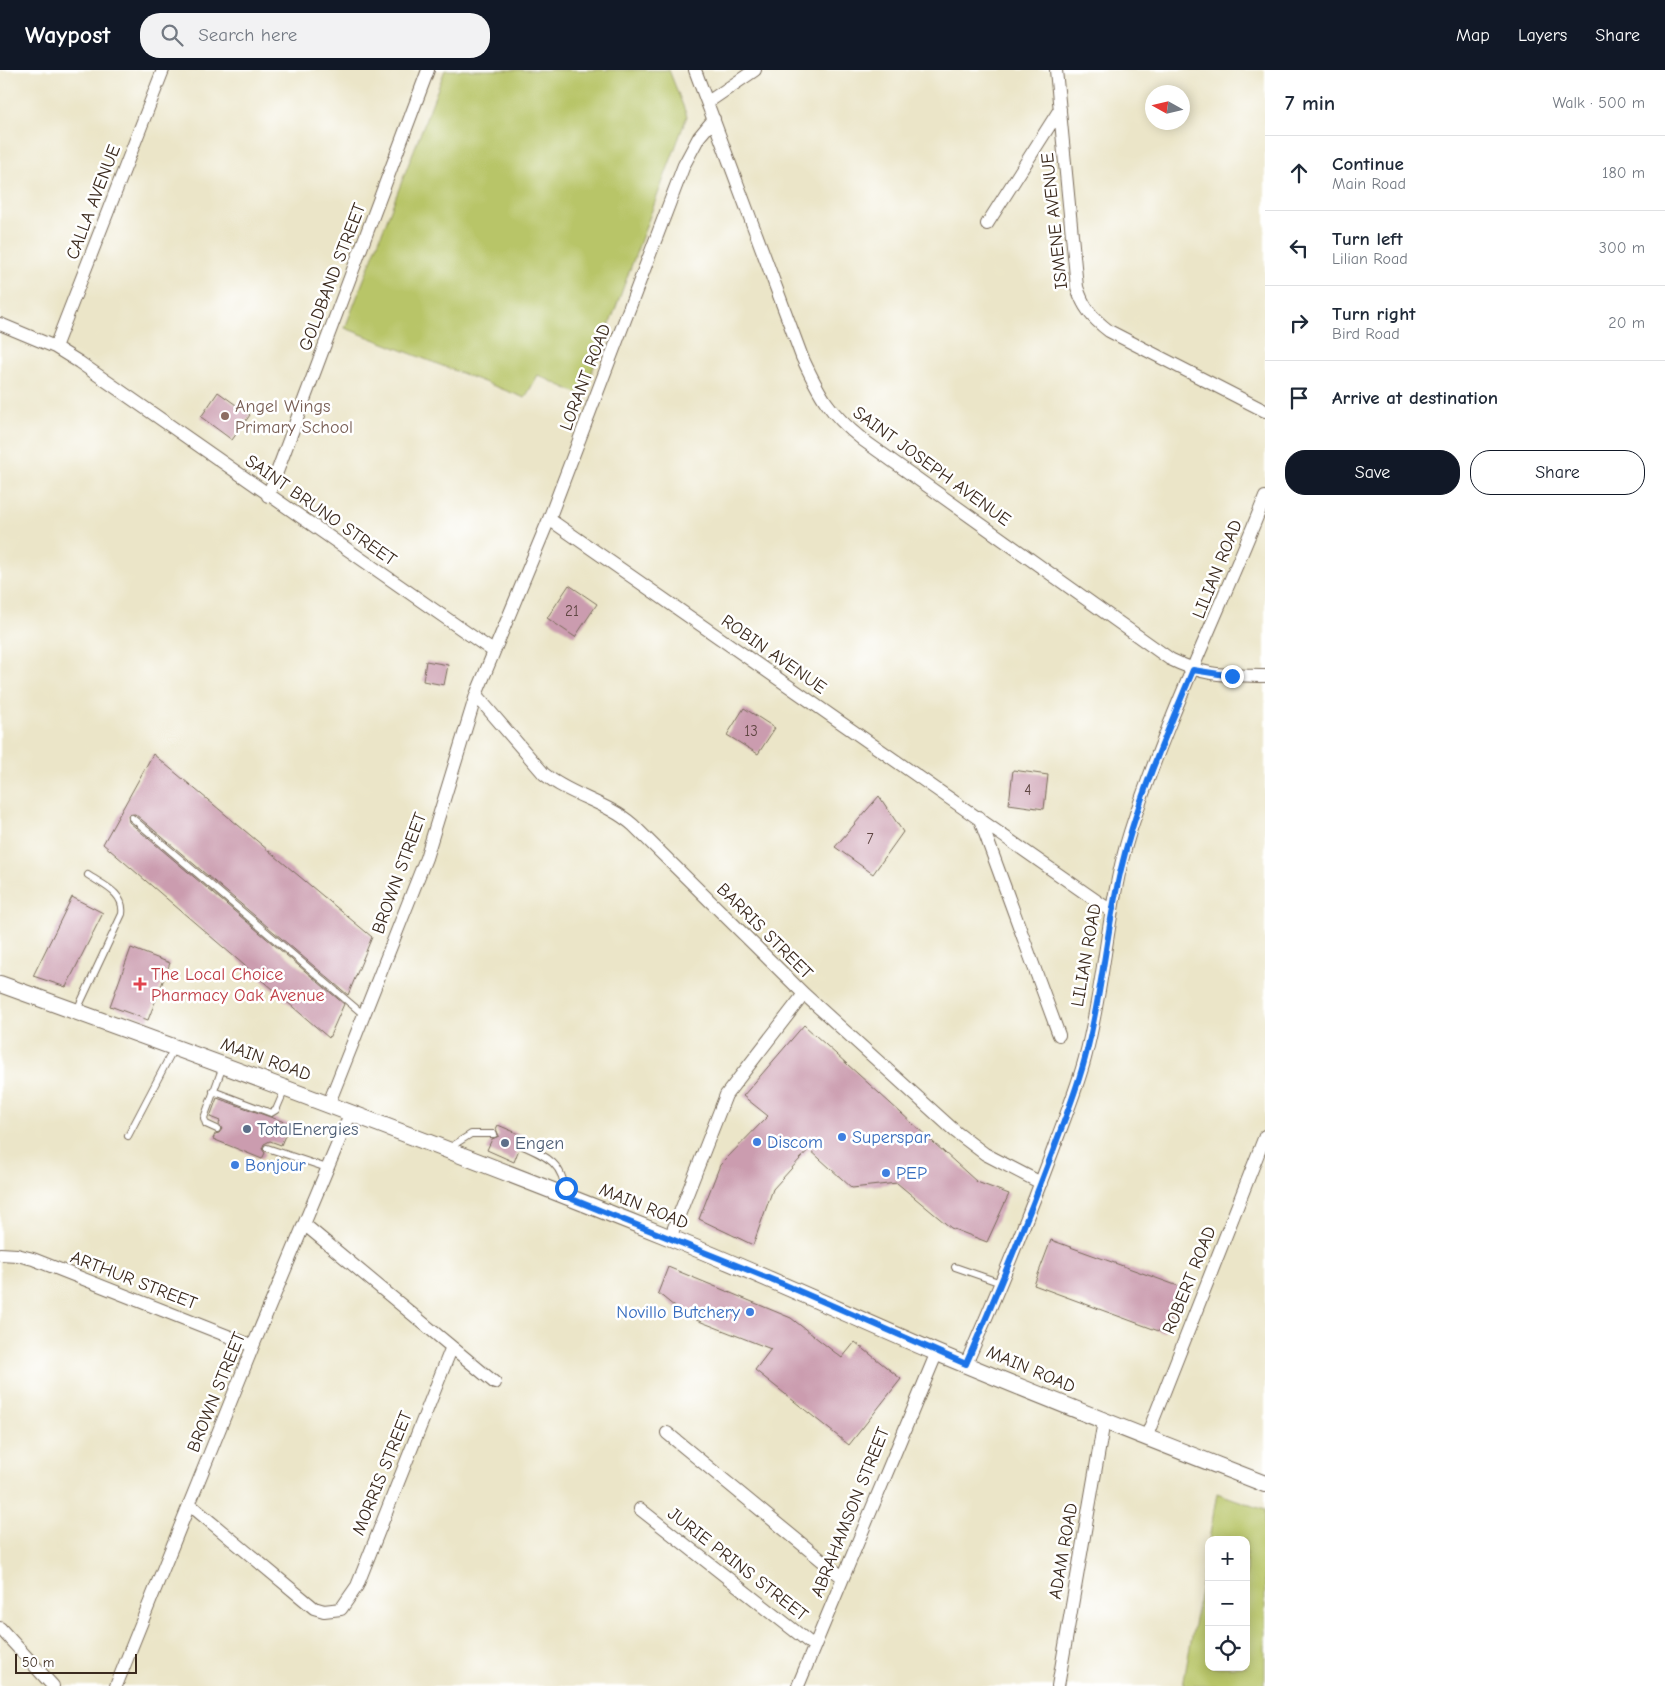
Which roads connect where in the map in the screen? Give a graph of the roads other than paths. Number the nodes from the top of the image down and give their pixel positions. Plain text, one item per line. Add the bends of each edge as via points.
1 (163, 70) edge
2 (428, 70) edge
3 (695, 70) edge
4 (755, 70) edge
5 (1056, 70) edge
6 (708, 102) junction
7 (1060, 109) junction
8 (714, 119) junction
9 (987, 224) dead end
10 (0, 324) edge
11 (55, 347) junction
12 (1265, 412) edge
13 (268, 496) junction
14 (1265, 497) edge
15 (549, 519) junction
16 (493, 651) junction
17 (1193, 670) junction
18 (1265, 676) edge
19 (476, 695) junction
20 (979, 817) junction
21 (132, 818) dead end
22 (88, 875) dead end
23 (1111, 911) junction
24 (1, 987) edge
25 (804, 994) junction
26 (77, 1012) junction
27 (364, 1015) junction
28 (1059, 1034) dead end
29 (174, 1047) junction
30 (224, 1065) junction
31 (286, 1087) junction
32 (214, 1091) junction
33 (329, 1103) junction
34 (351, 1112) junction
35 (217, 1129) dead end
36 (494, 1134) dead end
37 (128, 1136) dead end
38 (1265, 1136) edge
39 (521, 1145) dead end
40 (267, 1148) dead end
41 (446, 1150) junction
42 (328, 1168) junction
43 (1040, 1183) junction
44 (567, 1197) junction
45 (304, 1224) junction
46 (670, 1238) junction
47 (0, 1254) edge
48 (955, 1267) dead end
49 (1001, 1283) junction
50 (253, 1346) junction
51 (451, 1349) junction
52 (937, 1352) junction
53 (966, 1364) junction
54 (495, 1383) dead end
55 (1104, 1421) junction
56 (667, 1433) dead end
57 (1146, 1438) junction
58 (1265, 1484) edge
59 (189, 1504) junction
60 (640, 1509) dead end
61 (842, 1577) junction
62 (0, 1628) edge
63 (814, 1646) junction
64 (53, 1686) edge
65 (116, 1686) edge
66 (798, 1686) edge
67 (1058, 1686) edge

1 - 11 street, CALLA AVENUE
2 - 13 street, GOLDBAND STREET
3 - 6 street, SAINT JOSEPH AVENUE
4 - 6 street
5 - 7 street, ISMENE AVENUE
6 - 8 street, SAINT JOSEPH AVENUE
7 - 9 street
7 - 12 street, ISMENE AVENUE via 1076,286 1081,303 1092,318 1109,331
8 - 15 street, LORANT ROAD via 699,137 684,165
8 - 17 street, SAINT JOSEPH AVENUE via 802,357 829,410 863,440 1154,648
10 - 11 street, SAINT BRUNO STREET
11 - 13 street, SAINT BRUNO STREET
13 - 16 street, SAINT BRUNO STREET
14 - 17 street, LILIAN ROAD
15 - 16 street, LORANT ROAD
15 - 20 street, ROBIN AVENUE
16 - 19 street, BROWN STREET
17 - 18 street, SAINT JOSEPH AVENUE
17 - 23 street, LILIAN ROAD via 1130,833
19 - 25 street, BARRIS STREET via 544,774 624,817
19 - 27 street, BROWN STREET via 426,858
20 - 23 street, ROBIN AVENUE
20 - 28 street
21 - 27 lane
22 - 26 lane via 118,895 123,907
23 - 43 street, LILIAN ROAD via 1086,1056
24 - 26 street, MAIN ROAD
25 - 43 street, BARRIS STREET via 956,1132 986,1154
25 - 46 street via 726,1095
26 - 29 street, MAIN ROAD
27 - 33 street, BROWN STREET
29 - 30 street, MAIN ROAD
29 - 37 lane
30 - 31 street, MAIN ROAD
30 - 32 lane
31 - 32 lane via 276,1110 271,1113
31 - 33 street, MAIN ROAD
32 - 35 lane via 204,1120
33 - 34 street, MAIN ROAD
34 - 41 street, MAIN ROAD
34 - 42 street, BROWN STREET
36 - 41 lane via 471,1134
38 - 57 street, ROBERT ROAD
39 - 44 lane via 556,1165 563,1174
40 - 42 lane
41 - 44 street, MAIN ROAD
42 - 45 street, BROWN STREET
43 - 49 street, LILIAN ROAD
44 - 46 street, MAIN ROAD
45 - 50 street, BROWN STREET
45 - 51 street
46 - 52 street, MAIN ROAD
47 - 50 street, ARTHUR STREET via 34,1259
48 - 49 lane
49 - 53 street, LILIAN ROAD
50 - 59 street, BROWN STREET
51 - 54 street
51 - 59 street, MORRIS STREET via 357,1586 341,1609 324,1611 314,1608
52 - 53 street, MAIN ROAD
52 - 61 street, ABRAHAMSON STREET
53 - 55 street, MAIN ROAD
55 - 57 street, MAIN ROAD
55 - 67 street, ADAM ROAD
56 - 61 street
57 - 58 street, MAIN ROAD
59 - 65 street, BROWN STREET
60 - 63 street, JURIE PRINS STREET
61 - 63 street, ABRAHAMSON STREET
62 - 64 street
63 - 66 street, ABRAHAMSON STREET

